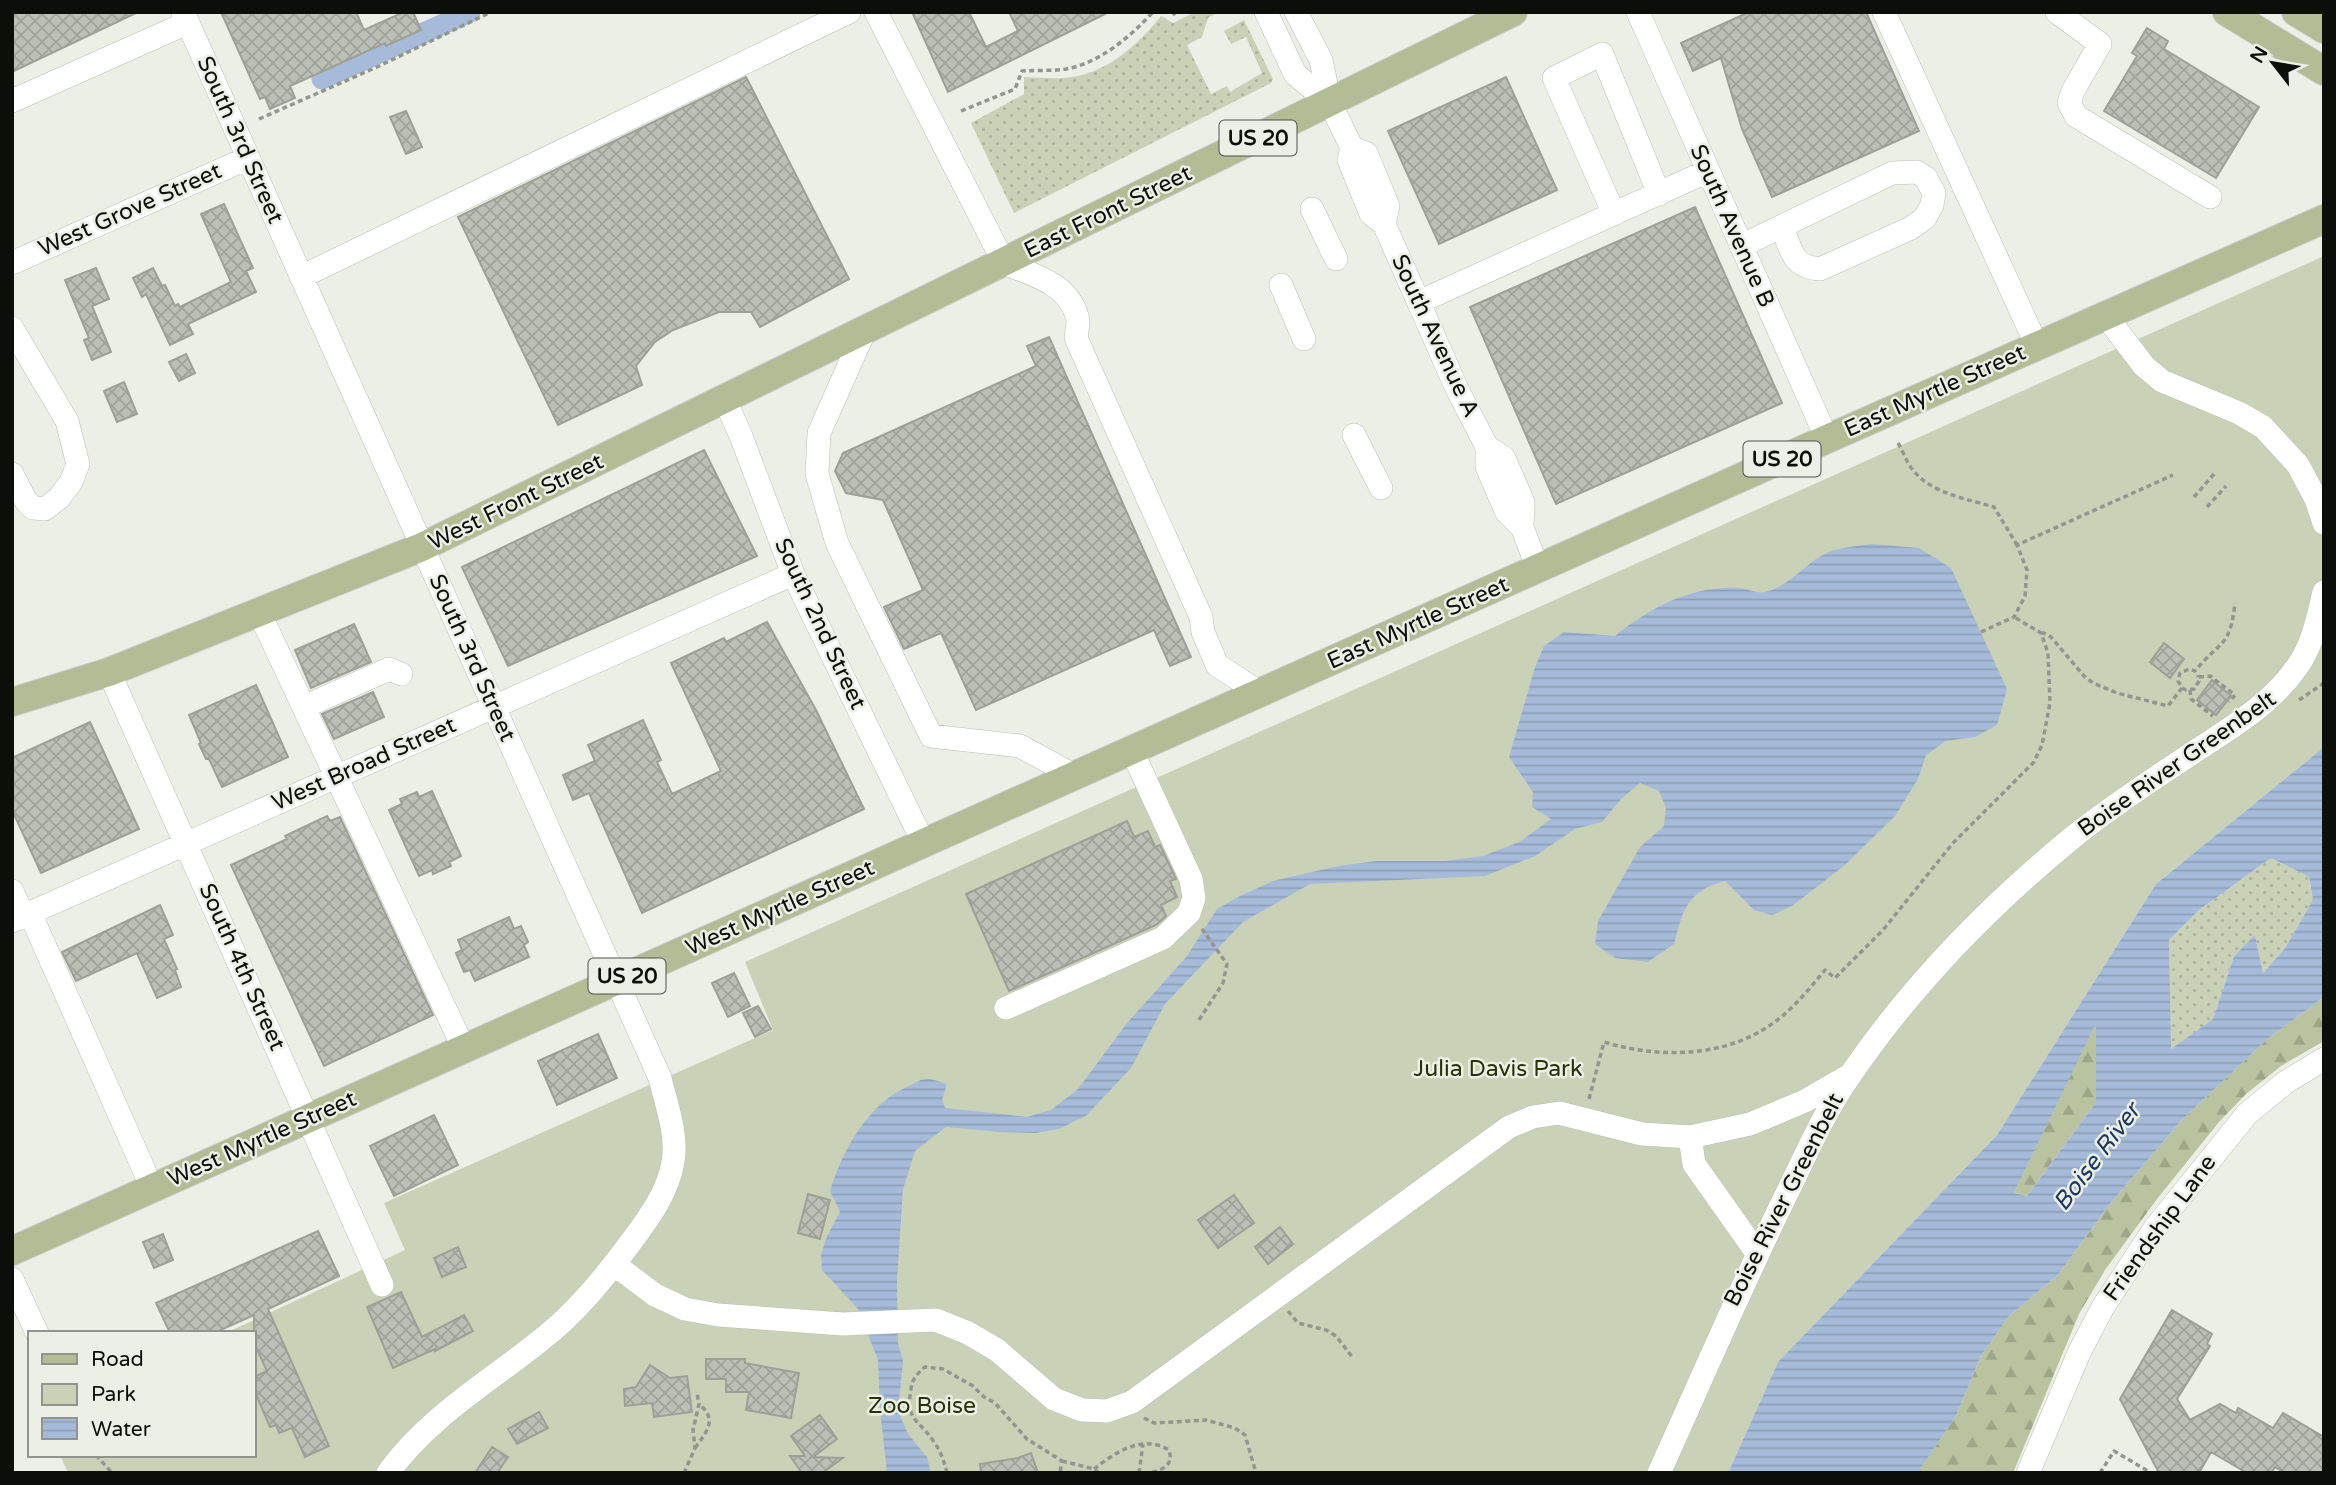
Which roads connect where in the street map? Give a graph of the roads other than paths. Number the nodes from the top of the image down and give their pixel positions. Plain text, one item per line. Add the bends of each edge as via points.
1 (849, 12) edge
2 (876, 12) edge
3 (1266, 12) edge
4 (1296, 12) edge
5 (1513, 12) edge
6 (1638, 12) edge
7 (1884, 12) edge
8 (2057, 12) edge
9 (2227, 12) edge
10 (2296, 12) edge
11 (185, 18) edge
12 (2324, 29) edge
13 (2324, 71) edge
14 (12, 101) edge
15 (1330, 103) junction
16 (248, 158) junction
17 (1708, 171) junction
18 (1659, 194) junction
19 (2210, 197) dead end
20 (1312, 209) dead end
21 (1614, 214) junction
22 (2324, 219) edge
23 (1782, 226) junction
24 (1741, 246) junction
25 (1336, 259) dead end
26 (12, 263) edge
27 (1004, 263) junction
28 (301, 277) junction
29 (1281, 285) dead end
30 (1419, 302) junction
31 (2106, 316) junction
32 (12, 328) edge
33 (864, 332) junction
34 (1304, 339) dead end
35 (2038, 346) junction
36 (725, 400) junction
37 (1354, 435) dead end
38 (1827, 439) junction
39 (12, 474) edge
40 (1381, 488) dead end
41 (2324, 523) edge
42 (422, 547) junction
43 (1538, 569) junction
44 (793, 573) junction
45 (2324, 592) edge
46 (259, 612) junction
47 (109, 672) junction
48 (401, 674) dead end
49 (1250, 698) junction
50 (12, 702) edge
51 (304, 707) junction
52 (494, 707) junction
53 (1132, 751) junction
54 (1075, 776) junction
55 (336, 777) junction
56 (186, 843) junction
57 (923, 844) junction
58 (12, 891) edge
59 (22, 917) edge
60 (616, 981) junction
61 (1006, 1008) dead end
62 (464, 1049) junction
63 (2324, 1059) edge
64 (1850, 1075) junction
65 (309, 1118) junction
66 (1690, 1137) junction
67 (152, 1188) junction
68 (12, 1251) edge
69 (1757, 1253) junction
70 (614, 1264) junction
71 (12, 1279) edge
72 (382, 1285) dead end
73 (36, 1331) edge
74 (388, 1473) edge
75 (1659, 1473) edge
76 (2028, 1473) edge

1 - 28 street
2 - 27 street
3 - 15 street via 1295,74
4 - 15 street via 1321,60
5 - 15 main road, East Front Street / US 20
6 - 17 street, South Avenue B
7 - 35 street
8 - 19 street via 2100,44 2073,90 2069,103 2076,116
9 - 13 main road
10 - 12 main road
11 - 14 street
11 - 16 street, South 3rd Street
15 - 27 main road, East Front Street / US 20
15 - 30 street, South Avenue A via 1352,148 1349,160 1371,214 1384,224
16 - 26 street, West Grove Street
16 - 28 street, South 3rd Street
17 - 18 street
17 - 24 street, South Avenue B
18 - 21 street
18 - 21 street via 1602,54 1553,78
20 - 25 street
21 - 30 street
22 - 31 main road, East Myrtle Street / US 20
23 - 23 street via 1892,173 1917,172 1934,193 1925,218 1911,228 1820,269 1805,268 1795,259
23 - 24 street
24 - 38 street, South Avenue B
27 - 33 main road, West Front Street / US 20
27 - 49 street via 1051,282 1067,295 1078,317 1076,338 1217,665
28 - 42 street, South 3rd Street
29 - 34 street
30 - 43 street, South Avenue A via 1487,447 1487,467 1506,511 1522,527
31 - 35 main road, East Myrtle Street / US 20
31 - 41 street via 2144,366 2162,381 2263,427 2298,465
32 - 39 street via 67,421 78,464 71,482 45,509 33,508 26,501
33 - 36 main road, West Front Street / US 20
33 - 54 street via 819,433 817,474 837,543 931,736 1020,746
35 - 38 main road, East Myrtle Street / US 20
36 - 42 main road, West Front Street / US 20
36 - 44 street, South 2nd Street
37 - 40 street
38 - 43 main road, East Myrtle Street / US 20
42 - 46 main road, West Front Street / US 20
42 - 52 street, South 3rd Street
43 - 49 main road, East Myrtle Street / US 20
44 - 52 street, West Broad Street
44 - 57 street, South 2nd Street
45 - 64 street via 2311,640 2281,687 2236,725 2160,774 2020,881 1950,951
46 - 47 main road, West Front Street / US 20
46 - 51 street
47 - 50 main road, West Front Street / US 20
47 - 56 street, South 4th Street
48 - 51 street via 389,669
49 - 53 main road, West Myrtle Street / US 20
51 - 55 street
52 - 55 street, West Broad Street
52 - 60 street, South 3rd Street
53 - 54 main road, West Myrtle Street / US 20
53 - 61 street via 1191,879 1194,898 1189,913 1163,938
54 - 57 main road, West Myrtle Street / US 20
55 - 56 street, West Broad Street
55 - 62 street
56 - 59 street, West Broad Street
56 - 65 street, South 4th Street
57 - 60 main road, West Myrtle Street / US 20
58 - 59 street
59 - 67 street
60 - 62 main road, West Myrtle Street / US 20
60 - 70 street, South 3rd Street via 660,1078 673,1161 663,1194
62 - 65 main road, West Myrtle Street / US 20
63 - 76 street, Friendship Lane via 2247,1114 2155,1228 2079,1353
64 - 66 street via 1805,1101 1750,1124
64 - 69 street
65 - 67 main road, West Myrtle Street / US 20
65 - 72 street, South 4th Street
66 - 69 street via 1694,1164
66 - 70 street via 1642,1134 1559,1113 1509,1127 1132,1402 1107,1411 1082,1410 1054,1399 997,1350 936,1320 843,1324 718,1315 685,1309 654,1295
67 - 68 main road, West Myrtle Street / US 20
69 - 75 street
70 - 74 street, South 3rd Street via 553,1330 442,1416 401,1454
71 - 73 street

